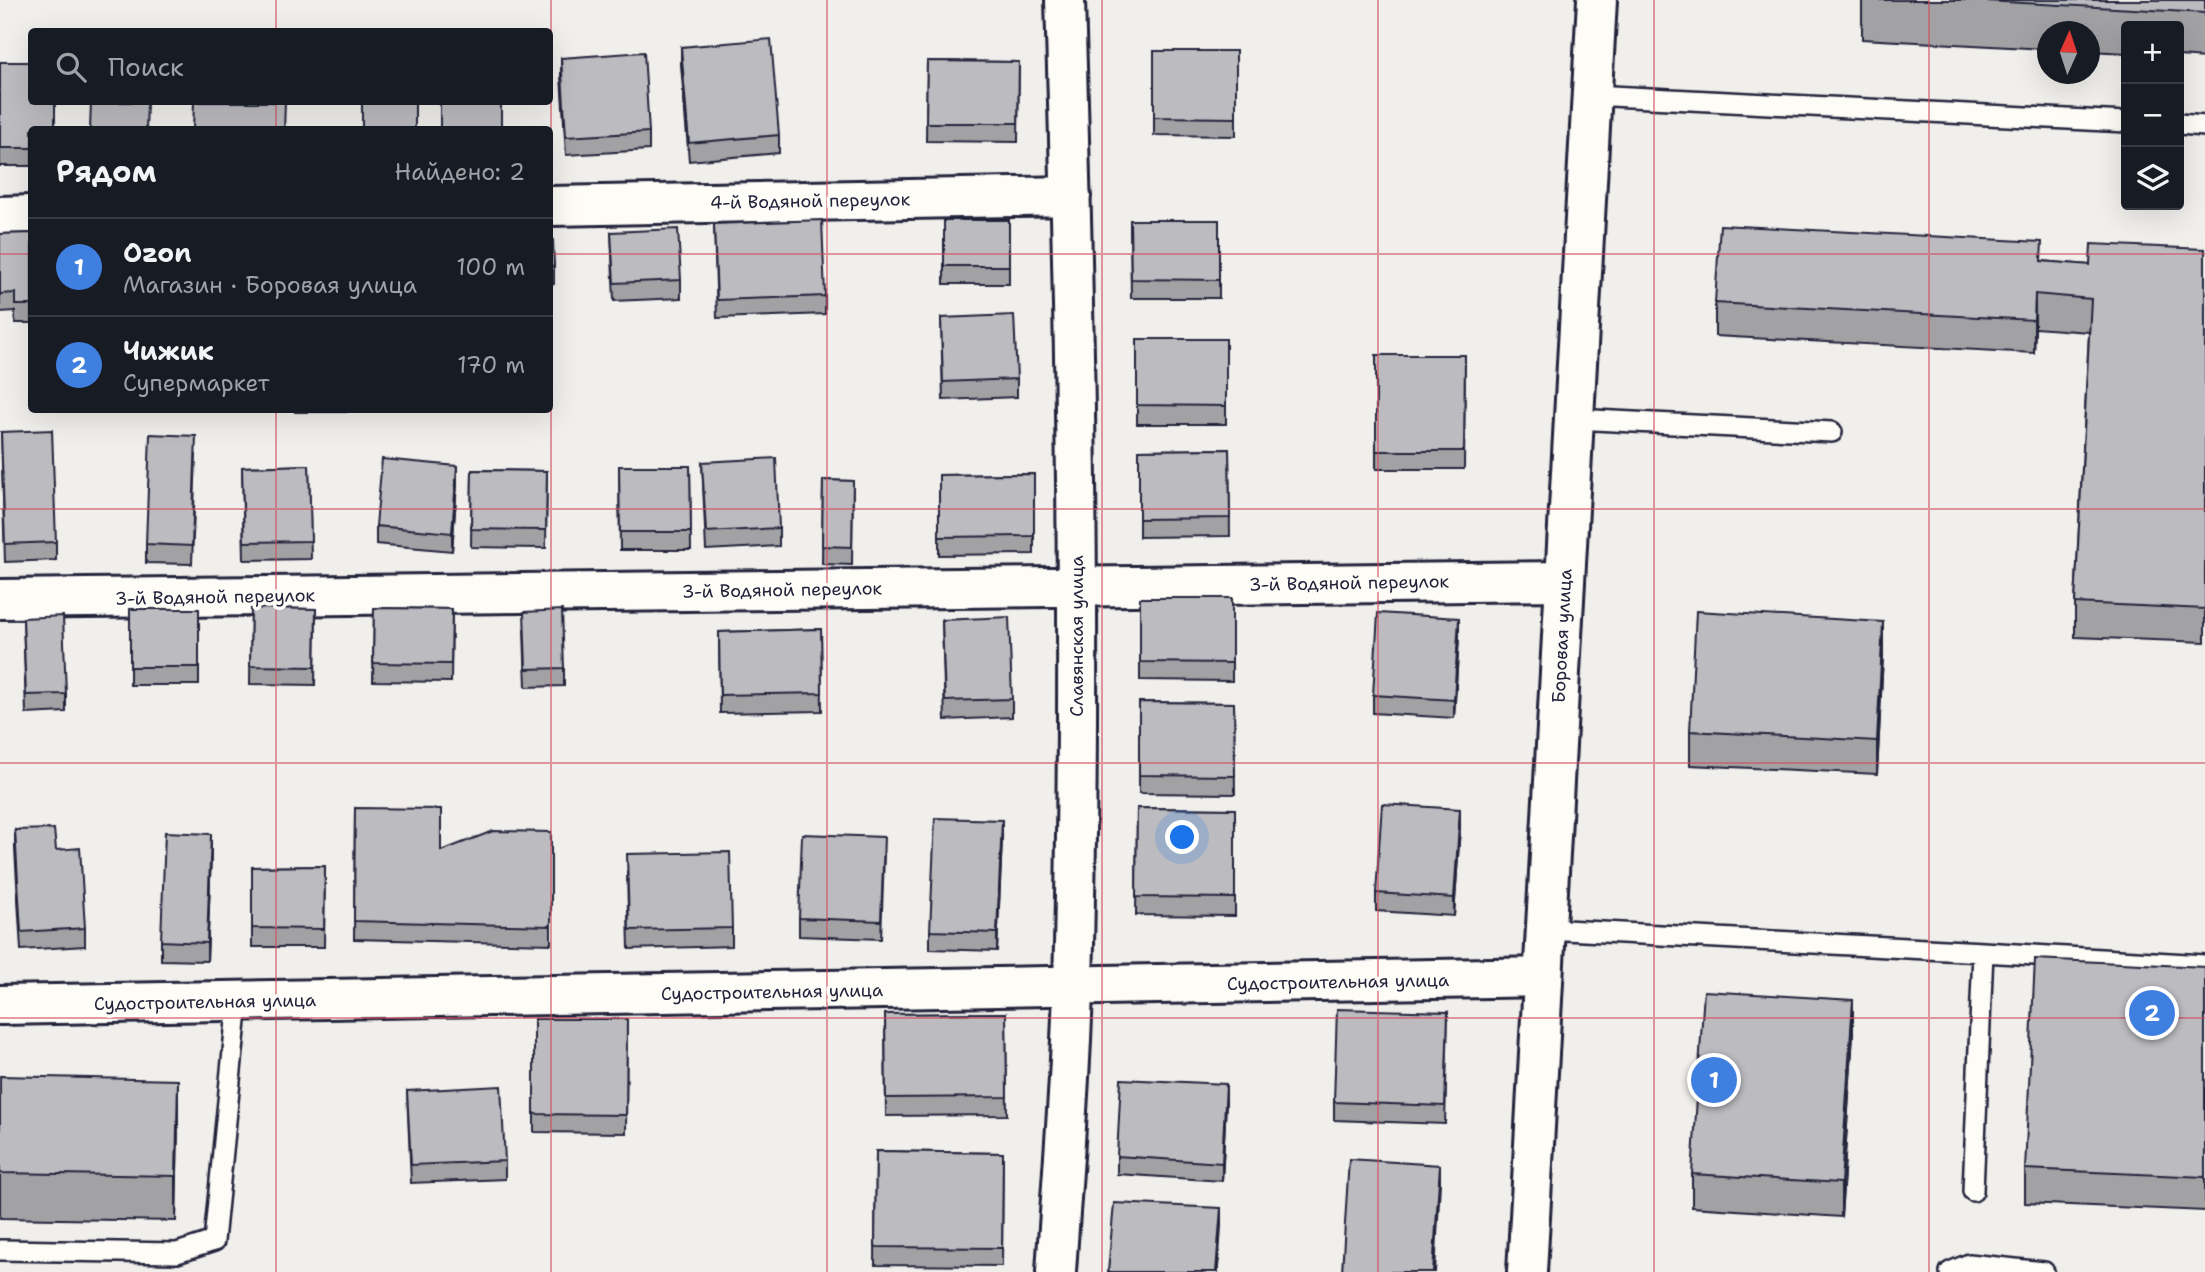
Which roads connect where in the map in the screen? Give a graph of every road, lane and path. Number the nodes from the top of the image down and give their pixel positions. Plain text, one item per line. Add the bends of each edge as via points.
1 (1065, 0) edge
2 (1597, 0) edge
3 (1591, 94) junction
4 (2121, 121) edge
5 (2184, 124) edge
6 (2205, 125) edge
7 (1071, 196) junction
8 (553, 206) edge
9 (28, 215) edge
10 (0, 216) edge
11 (1574, 419) junction
12 (1832, 432) dead end
13 (1565, 581) junction
14 (1078, 586) junction
15 (0, 599) edge
16 (1546, 929) junction
17 (1983, 952) junction
18 (2205, 965) edge
19 (1543, 977) junction
20 (1073, 987) junction
21 (237, 1001) junction
22 (0, 1005) edge
23 (1973, 1191) dead end
24 (0, 1250) edge
25 (1056, 1272) edge
26 (1527, 1272) edge
27 (1950, 1272) edge
28 (2043, 1272) edge

1 - 7 street, Славянская улица
2 - 3 street, Боровая улица
3 - 4 lane
3 - 11 street, Боровая улица
5 - 6 lane
7 - 8 street, 4-й Водяной переулок
7 - 14 street, Славянская улица
9 - 10 street
11 - 12 lane
11 - 13 street, Боровая улица
13 - 14 street, 3-й Водяной переулок
13 - 16 street, Боровая улица
14 - 15 street, 3-й Водяной переулок
14 - 20 street, Славянская улица
16 - 17 lane
16 - 19 street, Боровая улица
17 - 18 lane
17 - 23 lane
19 - 20 street, Судостроительная улица
19 - 26 street, Боровая улица
20 - 21 street, Судостроительная улица
20 - 25 street, Славянская улица
21 - 22 street, Судостроительная улица
21 - 24 lane via 214,1241 177,1253
27 - 28 lane via 1969,1264

